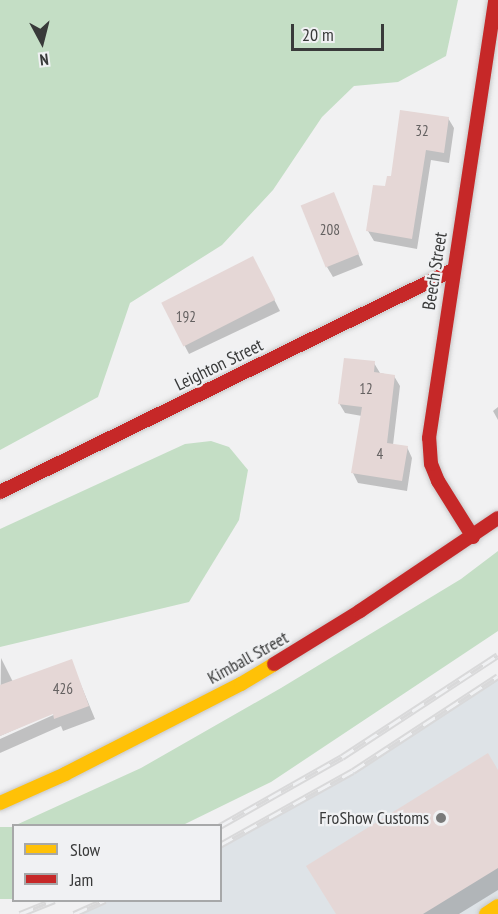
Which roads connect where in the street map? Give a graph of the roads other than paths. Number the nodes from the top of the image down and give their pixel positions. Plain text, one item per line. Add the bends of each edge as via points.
1 (495, 0) edge
2 (453, 270) junction
3 (0, 492) edge
4 (498, 518) edge
5 (473, 537) junction
6 (0, 803) edge
7 (498, 906) edge
8 (486, 914) edge

1 - 2 main road, Beech Street
2 - 3 main road, Leighton Street
2 - 5 main road, Beech Street via 428,451 438,481
4 - 5 main road, Kimball Street
5 - 6 main road, Kimball Street via 242,684
7 - 8 main road

